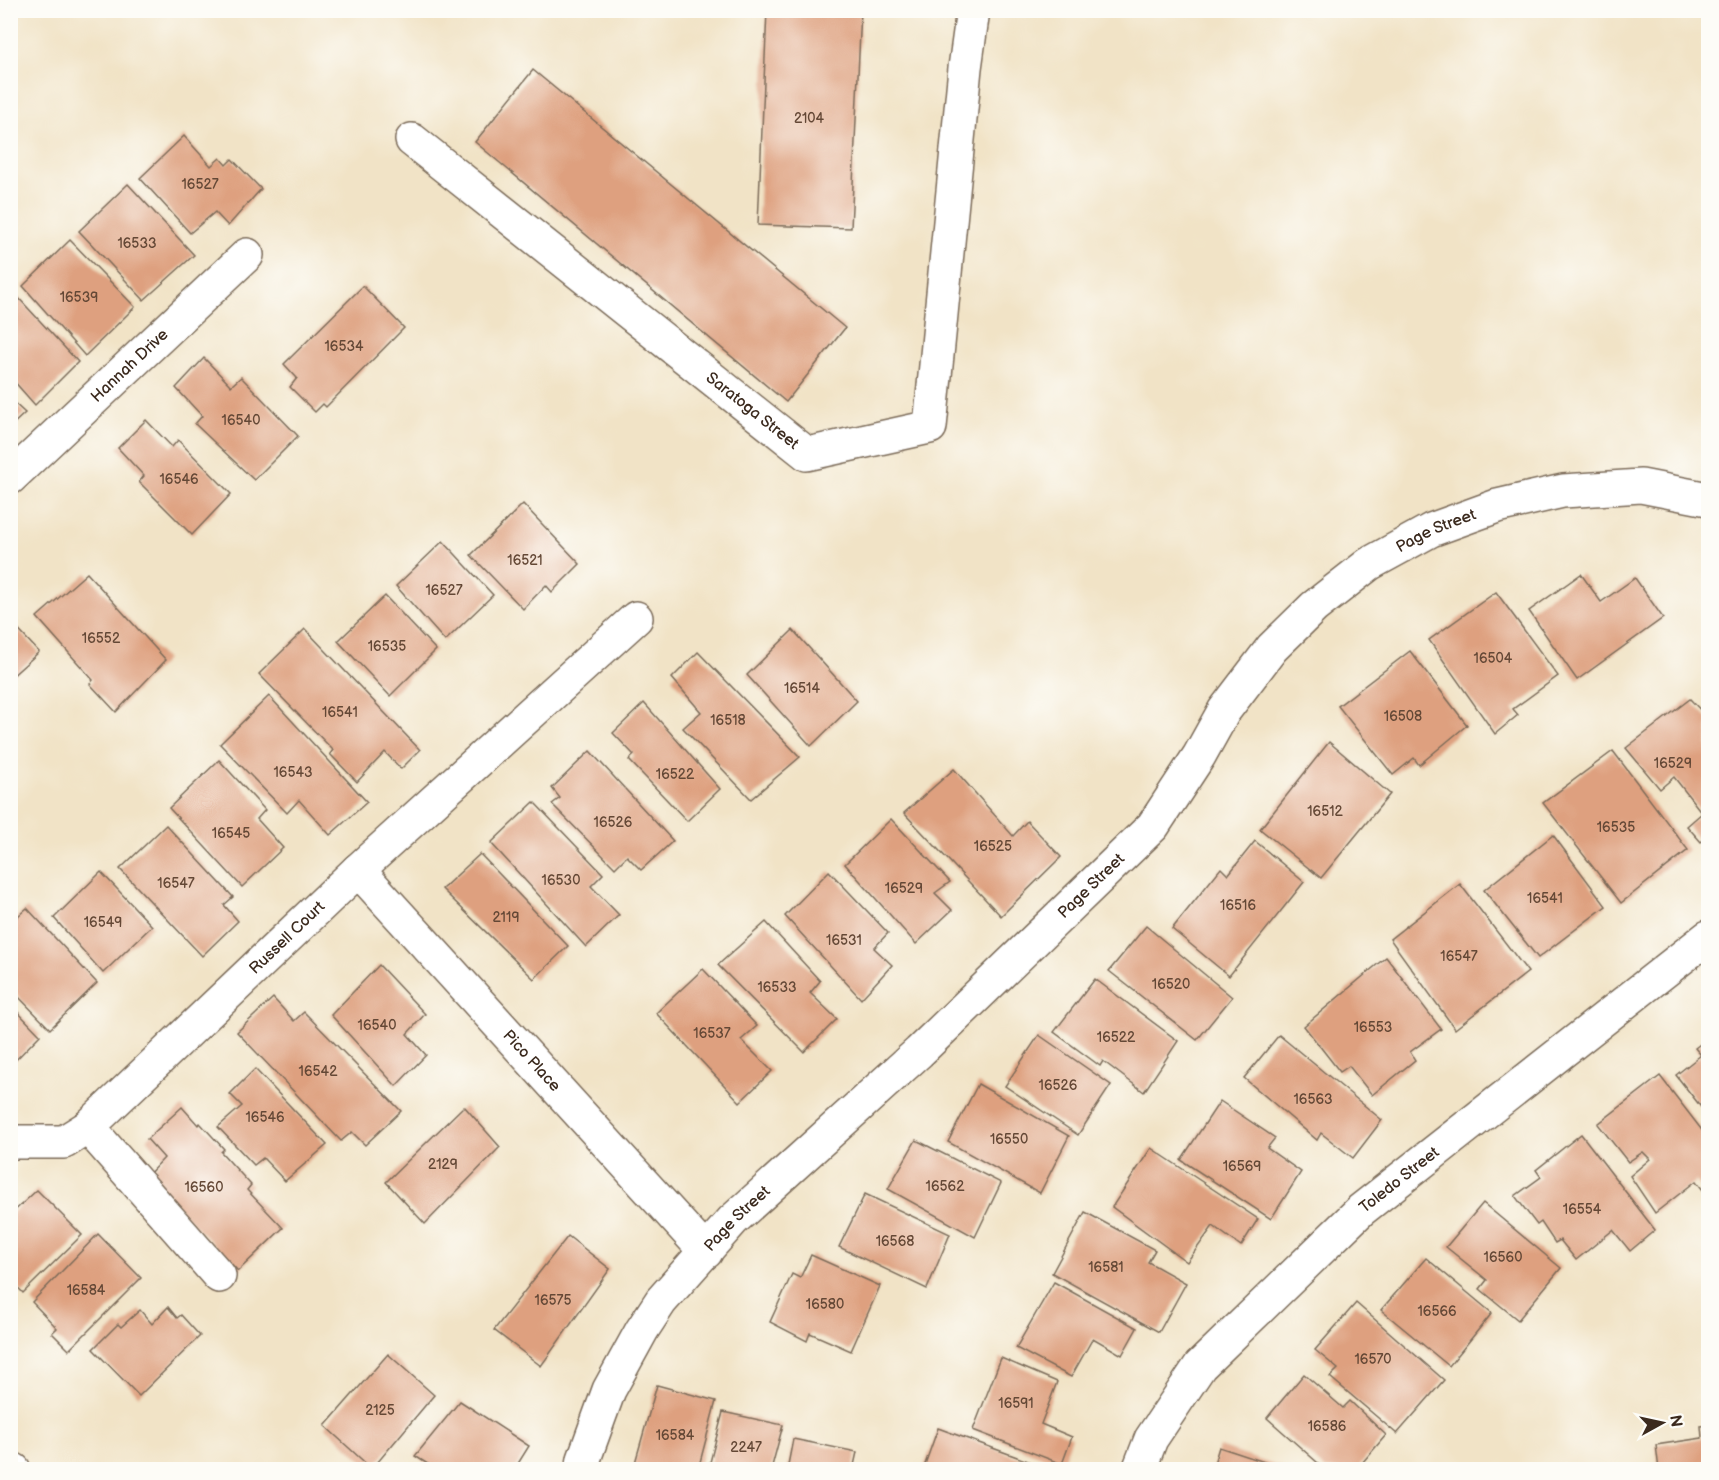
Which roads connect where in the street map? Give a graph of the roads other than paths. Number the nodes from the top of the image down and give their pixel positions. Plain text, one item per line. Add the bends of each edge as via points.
1 (973, 10) edge
2 (412, 140) dead end
3 (248, 255) dead end
4 (10, 478) edge
5 (1708, 499) edge
6 (636, 618) dead end
7 (358, 870) junction
8 (1708, 937) edge
9 (88, 1127) junction
10 (10, 1142) edge
11 (706, 1252) junction
12 (219, 1276) dead end
13 (582, 1470) edge
14 (1139, 1470) edge

1 - 2 street, Saratoga Street via 930,427 807,454
3 - 4 street, Hannah Drive
5 - 11 street, Page Street via 1641,486 1563,491 1497,506 1431,530 1369,564 1314,607 1272,648 1224,711 1153,826 919,1052 733,1220
6 - 7 street, Russell Court
7 - 9 street, Russell Court
7 - 11 street, Pico Place
8 - 14 street, Toledo Street via 1361,1210 1200,1366 1151,1439
9 - 10 street, Russell Court via 63,1142
9 - 12 street
11 - 13 street, Page Street via 661,1301 642,1330 609,1390

